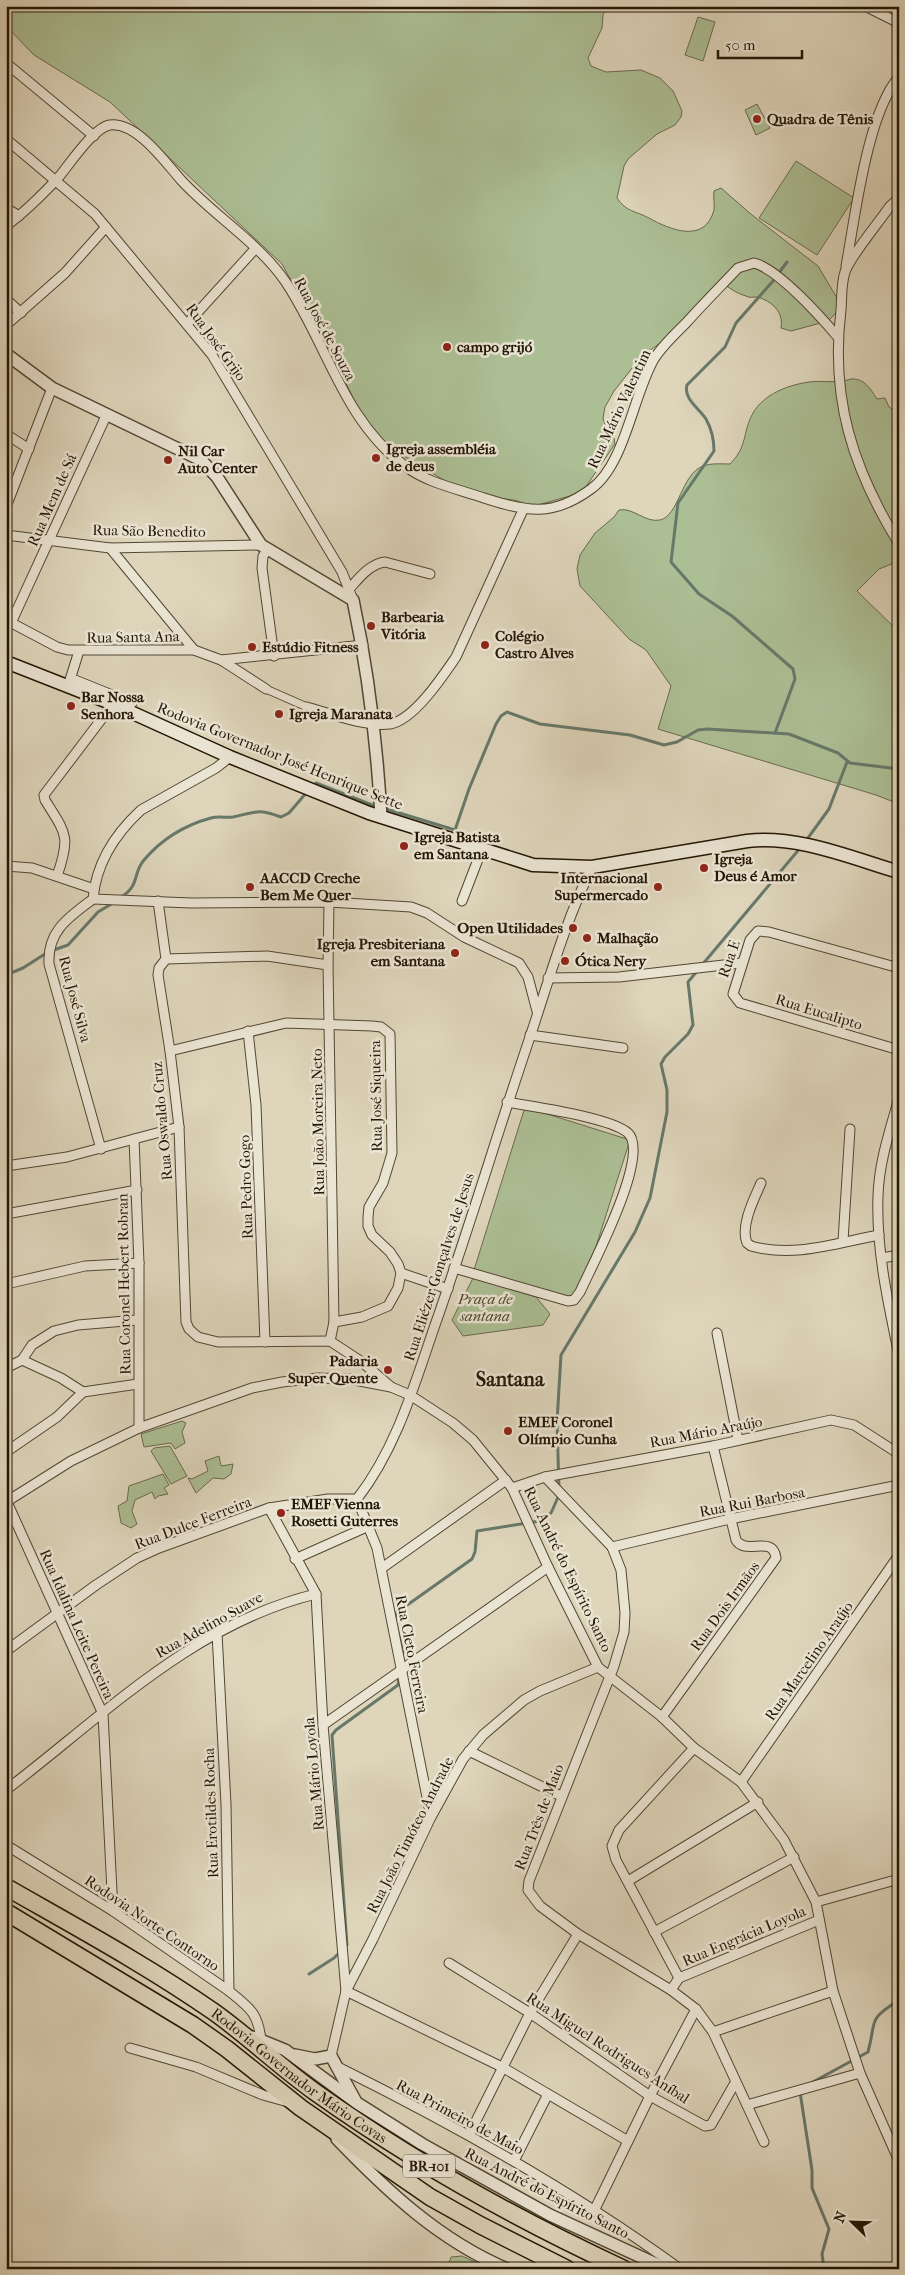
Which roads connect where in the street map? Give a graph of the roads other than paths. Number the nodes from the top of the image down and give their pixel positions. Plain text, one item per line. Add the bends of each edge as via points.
1 (866, 6) edge
2 (899, 23) edge
3 (6, 63) edge
4 (899, 77) edge
5 (94, 136) junction
6 (6, 139) edge
7 (56, 179) junction
8 (899, 198) edge
9 (6, 208) edge
10 (19, 216) junction
11 (6, 226) edge
12 (106, 227) junction
13 (255, 249) junction
14 (845, 272) junction
15 (6, 299) edge
16 (21, 313) junction
17 (187, 324) junction
18 (6, 325) edge
19 (837, 336) junction
20 (6, 354) edge
21 (52, 388) junction
22 (106, 416) junction
23 (6, 434) edge
24 (29, 449) junction
25 (7, 502) edge
26 (523, 510) junction
27 (6, 536) edge
28 (50, 540) junction
29 (899, 544) edge
30 (265, 547) junction
31 (110, 548) junction
32 (430, 574) dead end
33 (350, 588) junction
34 (354, 600) junction
35 (9, 622) edge
36 (363, 645) junction
37 (194, 650) junction
38 (79, 651) junction
39 (274, 656) junction
40 (221, 660) junction
41 (6, 662) edge
42 (72, 684) junction
43 (266, 689) joint
44 (132, 703) dead end
45 (113, 704) junction
46 (307, 707) joint
47 (374, 723) junction
48 (230, 756) junction
49 (381, 817) junction
50 (482, 849) junction
51 (6, 866) edge
52 (592, 868) junction
53 (899, 872) edge
54 (57, 876) junction
55 (94, 889) junction
56 (93, 899) junction
57 (158, 901) junction
58 (462, 901) dead end
59 (329, 902) junction
60 (166, 959) junction
61 (741, 963) junction
62 (328, 965) junction
63 (899, 968) edge
64 (548, 978) junction
65 (734, 998) joint
66 (537, 1013) junction
67 (330, 1023) junction
68 (248, 1031) junction
69 (530, 1035) junction
70 (623, 1048) dead end
71 (899, 1050) edge
72 (170, 1051) junction
73 (899, 1098) edge
74 (507, 1102) junction
75 (179, 1127) junction
76 (850, 1129) dead end
77 (134, 1139) junction
78 (101, 1149) junction
79 (6, 1166) edge
80 (761, 1183) dead end
81 (136, 1190) junction
82 (6, 1214) edge
83 (879, 1235) junction
84 (843, 1241) junction
85 (899, 1255) edge
86 (882, 1258) junction
87 (139, 1263) junction
88 (454, 1268) junction
89 (401, 1273) junction
90 (6, 1284) edge
91 (448, 1289) junction
92 (137, 1320) junction
93 (334, 1322) junction
94 (717, 1333) dead end
95 (897, 1333) edge
96 (330, 1341) junction
97 (265, 1342) junction
98 (899, 1355) edge
99 (22, 1360) junction
100 (6, 1368) edge
101 (138, 1384) junction
102 (391, 1387) junction
103 (83, 1392) junction
104 (410, 1395) junction
105 (139, 1428) junction
106 (738, 1440) junction
107 (713, 1446) junction
108 (6, 1452) edge
109 (899, 1454) edge
110 (545, 1477) junction
111 (506, 1480) junction
112 (899, 1485) edge
113 (512, 1488) junction
114 (357, 1499) junction
115 (6, 1502) edge
116 (269, 1508) junction
117 (730, 1519) junction
118 (369, 1526) junction
119 (612, 1547) junction
120 (899, 1555) edge
121 (295, 1559) junction
122 (548, 1567) junction
123 (382, 1568) junction
124 (316, 1594) junction
125 (58, 1614) junction
126 (218, 1634) junction
127 (6, 1651) edge
128 (598, 1668) junction
129 (401, 1669) junction
130 (609, 1675) junction
131 (103, 1714) junction
132 (662, 1717) junction
133 (323, 1725) junction
134 (694, 1748) junction
135 (470, 1751) junction
136 (741, 1782) junction
137 (6, 1790) edge
138 (561, 1796) junction
139 (758, 1802) junction
140 (431, 1817) junction
141 (6, 1845) edge
142 (794, 1857) junction
143 (899, 1879) edge
144 (628, 1881) junction
145 (6, 1887) edge
146 (816, 1902) junction
147 (113, 1911) junction
148 (6, 1912) edge
149 (819, 1920) junction
150 (654, 1932) junction
151 (578, 1934) junction
152 (450, 1963) dead end
153 (679, 1978) junction
154 (670, 1990) junction
155 (229, 1991) junction
156 (346, 1991) junction
157 (833, 1991) junction
158 (696, 2009) junction
159 (530, 2013) junction
160 (238, 2031) junction
161 (713, 2032) junction
162 (261, 2040) junction
163 (130, 2048) dead end
164 (285, 2050) junction
165 (333, 2060) junction
166 (502, 2067) junction
167 (860, 2073) junction
168 (735, 2083) junction
169 (548, 2094) junction
170 (650, 2096) junction
171 (357, 2103) junction
172 (295, 2104) junction
173 (747, 2105) junction
174 (319, 2121) junction
175 (469, 2135) junction
176 (628, 2141) junction
177 (764, 2142) dead end
178 (514, 2161) junction
179 (899, 2161) edge
180 (594, 2210) junction
181 (507, 2269) edge
182 (567, 2269) edge
183 (624, 2269) edge
184 (667, 2269) edge
185 (680, 2269) edge

1 - 2 street
3 - 5 street
4 - 14 street via 885,100 872,135
5 - 7 street, Rua José de Souza
5 - 13 street, Rua José de Souza via 106,126 116,125 131,130 146,141 197,197
6 - 7 street, Rua José Grijo
7 - 10 street, Rua José de Souza
7 - 12 street, Rua José Grijo
8 - 14 street via 890,206
9 - 10 street
10 - 11 street, Rua José de Souza
12 - 16 street via 65,273
12 - 17 street, Rua José Grijo
13 - 17 street
13 - 26 street, Rua José de Souza via 284,279 359,419 388,451 406,467 431,481
14 - 19 street
15 - 16 street
16 - 18 street
17 - 33 street, Rua José Grijo via 231,384
19 - 26 street, Rua Mário Valentim via 766,268 754,262 738,268 654,359 622,441 601,481 559,507
19 - 29 street via 839,393 846,425 871,495
20 - 21 street
21 - 22 street
21 - 24 street
22 - 28 street, Rua Mem de Sá
22 - 30 street via 201,460 217,477
23 - 24 street
24 - 25 street
26 - 47 street via 464,641 444,675 401,720 390,724
27 - 28 street, Rua São Benedito
28 - 31 street, Rua São Benedito
28 - 35 street, Rua Mem de Sá
30 - 31 street, Rua São Benedito
30 - 34 street
30 - 39 street via 262,568
31 - 37 street
32 - 33 street via 379,563
33 - 34 street, Rua José Grijo
34 - 36 street
35 - 38 street via 57,647
36 - 39 street, Rua Santa Ana
36 - 47 street
37 - 38 street, Rua Santa Ana
37 - 40 street, Rua Santa Ana
38 - 42 street, Rua Santa Ana
39 - 40 street, Rua Santa Ana
40 - 43 street, Rua Santa Ana
41 - 42 main road, Rodovia Governador José Henrique Sette
42 - 44 street
42 - 45 main road, Rodovia Governador José Henrique Sette
43 - 46 street, Rua Santa Ana
45 - 48 main road, Rodovia Governador José Henrique Sette
45 - 54 street via 44,795 65,831 66,843
46 - 47 street, Rua Santa Ana
47 - 49 street
48 - 49 main road, Rodovia Governador José Henrique Sette
48 - 55 street via 216,768 136,814 107,852
49 - 50 main road, Rodovia Governador José Henrique Sette
50 - 52 main road, Rodovia Governador José Henrique Sette via 533,866
50 - 58 street
51 - 54 street via 32,868
52 - 53 main road, Rodovia Governador José Henrique Sette via 770,839
52 - 64 street, Rua Eliézer Gonçalves de Jesus via 564,928
54 - 55 street
55 - 56 street
56 - 57 street
56 - 78 street, Rua José Silva via 68,918 55,934 48,954
57 - 59 street
57 - 60 street, Rua Oswaldo Cruz
59 - 62 street, Rua João Moreira Neto
59 - 66 street via 411,907 427,912 464,937 523,966
60 - 62 street via 267,956
60 - 72 street, Rua Oswaldo Cruz via 158,975
61 - 63 street, Rua E via 750,940 758,932 768,932
61 - 64 street via 619,977
61 - 65 street, Rua E via 733,989
62 - 67 street, Rua João Moreira Neto
64 - 66 street, Rua Eliézer Gonçalves de Jesus
65 - 71 street, Rua Eucalipto via 740,1003
66 - 69 street, Rua Eliézer Gonçalves de Jesus
67 - 68 street, Rua José Siqueira via 286,1023
67 - 89 street, Rua José Siqueira via 381,1027 390,1034 392,1152 383,1183 369,1207 368,1226 375,1239 390,1252
67 - 93 street, Rua João Moreira Neto
68 - 72 street, Rua José Siqueira
68 - 97 street, Rua Pedro Gogo via 256,1104
69 - 70 street
69 - 74 street, Rua Eliézer Gonçalves de Jesus
72 - 75 street, Rua Oswaldo Cruz
73 - 83 street via 885,1146 878,1194
74 - 88 street, Rua Eliézer Gonçalves de Jesus
74 - 88 street via 598,1120 626,1131 633,1144 630,1177 574,1300 568,1301
75 - 77 street
75 - 97 street, Rua Oswaldo Cruz via 186,1322 198,1337 218,1342
76 - 84 street
77 - 78 street
77 - 81 street, Rua Coronel Hebert Robran
78 - 79 street
80 - 84 street via 748,1218 747,1243 760,1248 806,1250
81 - 82 street
81 - 87 street, Rua Coronel Hebert Robran
83 - 84 street
83 - 86 street
85 - 86 street
86 - 95 street
87 - 90 street via 85,1266
87 - 92 street, Rua Coronel Hebert Robran
88 - 91 street, Rua Eliézer Gonçalves de Jesus
89 - 91 street
89 - 93 street via 398,1288 388,1306 362,1317
91 - 104 street, Rua Eliézer Gonçalves de Jesus
92 - 99 street via 78,1325 54,1331 32,1345
92 - 101 street, Rua Coronel Hebert Robran
93 - 96 street, Rua João Moreira Neto
94 - 106 street
95 - 98 street
96 - 97 street
96 - 102 street
99 - 100 street
99 - 103 street
101 - 103 street
101 - 105 street, Rua Coronel Hebert Robran
102 - 104 street, Rua André do Espírito Santo
102 - 105 street, Rua André do Espírito Santo via 349,1379 282,1382 252,1388
103 - 108 street via 57,1417
104 - 111 street, Rua André do Espírito Santo via 473,1440
104 - 114 street, Rua Eliézer Gonçalves de Jesus via 389,1447
105 - 115 street, Rua André do Espírito Santo via 71,1461
106 - 107 street, Rua Mário Araújo
106 - 109 street, Rua Mário Araújo via 840,1420 854,1425
107 - 110 street, Rua Mário Araújo
107 - 117 street, Rua Dois Irmãos
110 - 113 street, Rua Mário Araújo
110 - 119 street
111 - 113 street, Rua André do Espírito Santo
111 - 123 street
112 - 117 street, Rua Rui Barbosa
113 - 122 street, Rua André do Espírito Santo
114 - 116 street, Rua Dulce Ferreira via 319,1500
114 - 118 street, Rua Cleto Ferreira
115 - 125 street, Rua Idalina Leite Pereira
116 - 121 street, Rua Mário Loyola
116 - 125 street, Rua Dulce Ferreira via 137,1558
117 - 119 street, Rua Rui Barbosa
117 - 132 street, Rua Dois Irmãos via 740,1545 769,1546 774,1549 776,1558
118 - 121 street
118 - 123 street, Rua Cleto Ferreira
119 - 130 street, Rua Três de Maio via 621,1570 625,1612 624,1632
120 - 136 street, Rua Marcelino Araújo
121 - 124 street, Rua Mário Loyola
122 - 128 street, Rua André do Espírito Santo
122 - 129 street
123 - 129 street, Rua Cleto Ferreira
124 - 126 street, Rua Adelino Suave via 280,1602
124 - 133 street, Rua Mário Loyola
125 - 127 street, Rua Dulce Ferreira
125 - 131 street, Rua Idalina Leite Pereira
126 - 131 street, Rua Adelino Suave via 156,1670
126 - 155 street, Rua Erotildes Rocha via 226,1804
128 - 130 street, Rua André do Espírito Santo
128 - 135 street, Rua João Timóteo Andrade via 524,1700 499,1720
129 - 133 street
129 - 140 street, Rua Cleto Ferreira
130 - 132 street, Rua André do Espírito Santo
130 - 138 street, Rua Três de Maio
131 - 137 street, Rua Adelino Suave
131 - 147 street, Rua Idalina Leite Pereira
132 - 134 street, Rua André do Espírito Santo
133 - 156 street, Rua Mário Loyola
134 - 136 street, Rua André do Espírito Santo
134 - 144 street via 614,1839 613,1853
135 - 138 street
135 - 140 street, Rua João Timóteo Andrade
136 - 139 street, Rua André do Espírito Santo
138 - 151 street, Rua Três de Maio via 528,1890 540,1906
139 - 142 street, Rua André do Espírito Santo
139 - 144 street
140 - 156 street, Rua João Timóteo Andrade
141 - 147 street, Rodovia Norte Contorno
142 - 146 street, Rua André do Espírito Santo
142 - 150 street
143 - 146 street
144 - 150 street
145 - 160 highway, Rodovia Governador Mário Covas / BR-101 via 170,1984
146 - 149 street, Rua André do Espírito Santo
147 - 155 street, Rodovia Norte Contorno
148 - 172 highway, Rodovia Governador Mário Covas / BR-101 via 193,2025
149 - 153 street, Rua Engrácia Loyola
149 - 157 street, Rua André do Espírito Santo
150 - 153 street
151 - 154 street, Rua Três de Maio
151 - 159 street
152 - 159 street, Rua Miguel Rodrigues Aníbal
153 - 154 street
154 - 158 street, Rua Três de Maio
155 - 162 street, Rodovia Norte Contorno via 256,2016
156 - 165 street
156 - 166 street
157 - 161 street
157 - 167 street, Rua André do Espírito Santo
158 - 161 street, Rua Três de Maio
158 - 170 street
159 - 166 street
159 - 170 street, Rua Miguel Rodrigues Aníbal
160 - 162 street, Rua André do Espírito Santo
160 - 183 highway, Rodovia Governador Mário Covas / BR-101 via 314,2091 429,2166 492,2203
161 - 168 street, Rua Três de Maio
162 - 164 street, Rua André do Espírito Santo
163 - 172 street via 196,2067 262,2095
164 - 165 street via 303,2058
164 - 171 street, Rua André do Espírito Santo
165 - 171 street
165 - 175 street, Rua Primeiro de Maio
166 - 169 street
166 - 175 street
167 - 173 street
167 - 179 street, Rua André do Espírito Santo
168 - 170 street, Rua Miguel Rodrigues Aníbal via 708,2126
168 - 173 street, Rua Três de Maio
169 - 176 street
169 - 178 street
170 - 176 street
171 - 184 street, Rua André do Espírito Santo via 422,2144 550,2215
172 - 174 highway, Rodovia Governador Mário Covas / BR-101
173 - 177 street, Rua Três de Maio
174 - 181 street, Rodovia Governador Mário Covas via 404,2205 458,2243
174 - 182 highway, Rodovia Governador Mário Covas / BR-101 via 430,2197
175 - 178 street, Rua Primeiro de Maio
176 - 180 street
178 - 180 street, Rua Primeiro de Maio
180 - 185 street, Rua Primeiro de Maio

